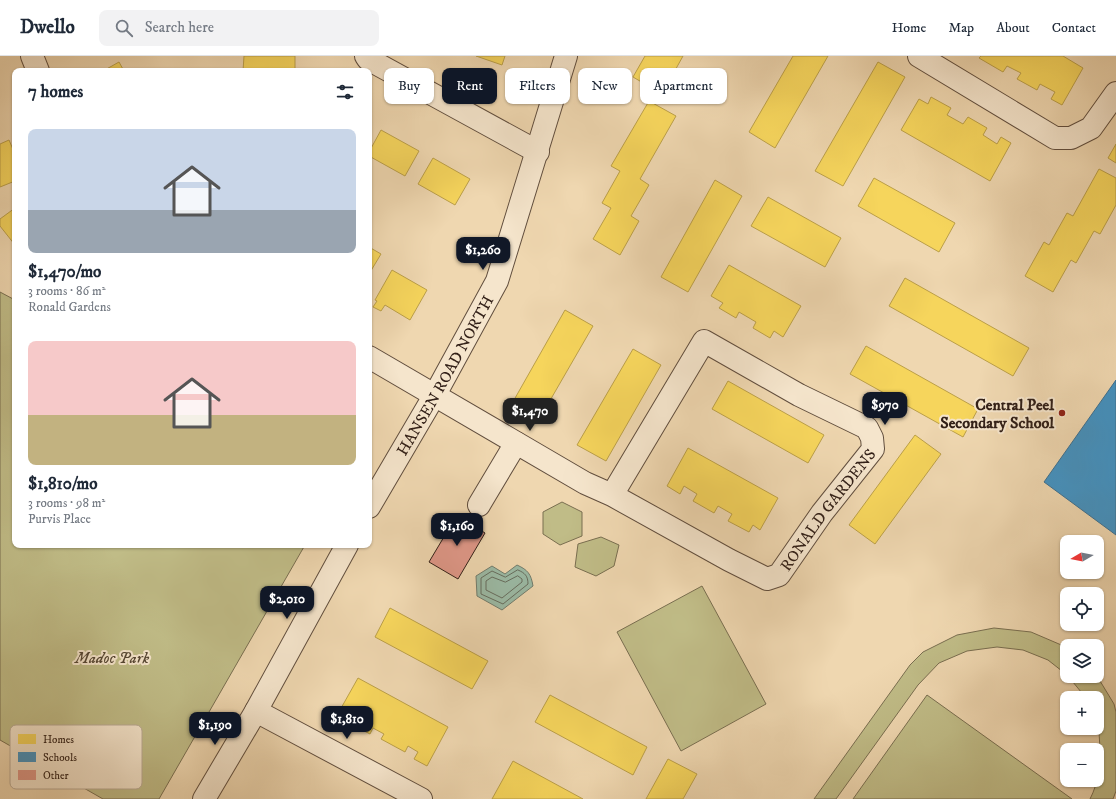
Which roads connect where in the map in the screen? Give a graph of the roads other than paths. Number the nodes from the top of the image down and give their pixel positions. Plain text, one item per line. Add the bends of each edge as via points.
1 (32, 56) edge
2 (366, 56) edge
3 (566, 56) edge
4 (919, 56) edge
5 (37, 68) edge
6 (1116, 93) edge
7 (538, 152) junction
8 (372, 359) edge
9 (434, 394) junction
10 (516, 443) junction
11 (612, 495) junction
12 (372, 502) edge
13 (479, 505) dead end
14 (345, 548) edge
15 (256, 711) junction
16 (204, 799) edge
17 (421, 799) edge

1 - 5 street
2 - 7 street via 368,60
3 - 7 street, HANSEN ROAD NORTH
4 - 6 street via 1055,138 1071,138 1091,128
7 - 9 street, HANSEN ROAD NORTH via 497,281
8 - 9 street, RONALD GARDENS
9 - 10 street, RONALD GARDENS
9 - 12 street, HANSEN ROAD NORTH
10 - 11 street, RONALD GARDENS via 585,483
10 - 13 street
11 - 11 street, RONALD GARDENS via 767,579 779,575 822,513 873,449 872,438 867,428 799,395 704,342
14 - 15 street
15 - 16 street
15 - 17 street

